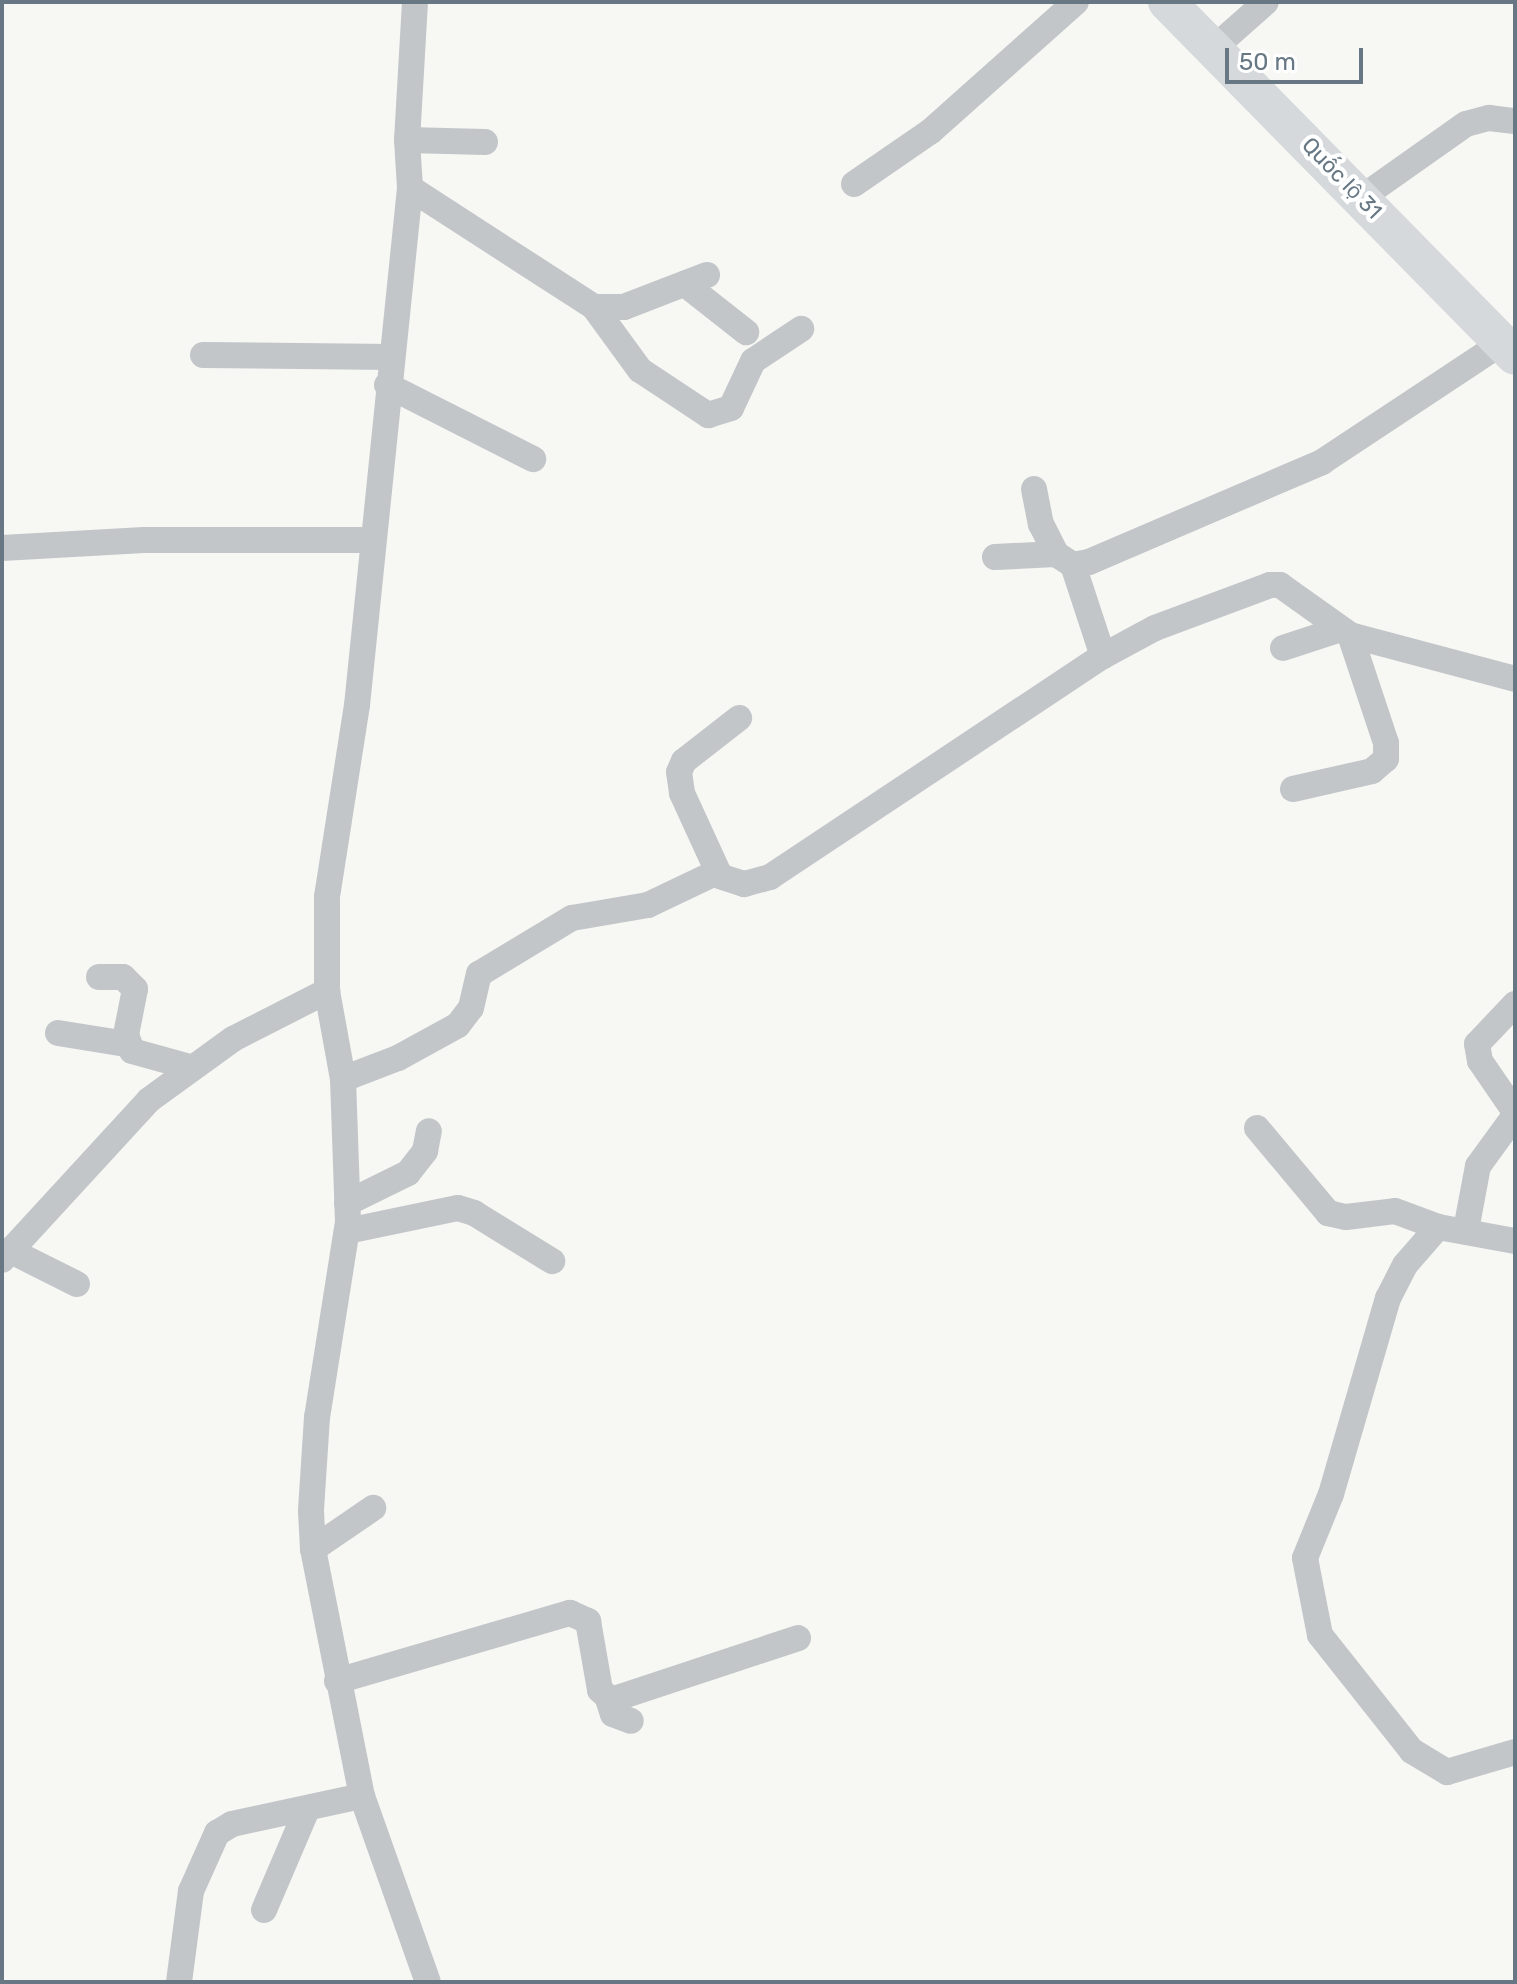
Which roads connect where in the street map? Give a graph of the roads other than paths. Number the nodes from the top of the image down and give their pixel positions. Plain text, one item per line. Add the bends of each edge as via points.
1 (415, 2) edge
2 (1076, 2) edge
3 (1167, 2) edge
4 (1266, 2) edge
5 (1214, 48) junction
6 (1515, 121) edge
7 (407, 140) junction
8 (485, 142) dead end
9 (854, 184) dead end
10 (410, 188) junction
11 (1361, 198) junction
12 (594, 307) junction
13 (801, 329) dead end
14 (746, 332) dead end
15 (1509, 350) edge
16 (203, 355) dead end
17 (391, 357) junction
18 (387, 385) junction
19 (533, 459) dead end
20 (1034, 489) dead end
21 (371, 540) junction
22 (2, 548) edge
23 (995, 557) dead end
24 (1065, 559) junction
25 (1344, 633) junction
26 (1283, 648) dead end
27 (1103, 656) junction
28 (1515, 679) edge
29 (739, 718) dead end
30 (1293, 789) dead end
31 (719, 874) junction
32 (99, 977) dead end
33 (327, 991) junction
34 (1515, 1004) edge
35 (58, 1033) dead end
36 (127, 1044) junction
37 (190, 1067) junction
38 (343, 1079) junction
39 (1515, 1114) edge
40 (1257, 1128) dead end
41 (429, 1131) dead end
42 (347, 1203) junction
43 (1438, 1227) junction
44 (1466, 1230) junction
45 (347, 1231) junction
46 (1515, 1241) edge
47 (8, 1242) edge
48 (552, 1261) dead end
49 (77, 1284) dead end
50 (373, 1508) dead end
51 (313, 1549) junction
52 (798, 1638) dead end
53 (337, 1681) junction
54 (608, 1699) junction
55 (631, 1721) dead end
56 (1515, 1752) edge
57 (362, 1796) junction
58 (307, 1809) junction
59 (264, 1910) dead end
60 (179, 1982) edge
61 (428, 1982) edge

1 - 7 street
2 - 9 street via 931,131
3 - 5 highway, Quốc lộ 31
4 - 5 street
5 - 11 highway, Quốc lộ 31
6 - 11 street via 1489,118 1466,124
7 - 8 street
7 - 10 street
10 - 12 street
10 - 17 street
11 - 15 highway, Quốc lộ 31
12 - 13 street via 640,370 708,415 731,408 753,361
12 - 14 street via 616,309 696,280
15 - 24 street via 1322,462
16 - 17 street
17 - 18 street
18 - 19 street
18 - 21 street
20 - 24 street via 1041,524
21 - 22 street via 144,540
21 - 33 street via 357,705 327,897
23 - 24 street
24 - 27 street
25 - 26 street
25 - 27 street via 1280,585 1270,585 1155,628
25 - 28 street
25 - 30 street via 1386,743 1386,759 1372,771
27 - 31 street via 770,877 744,884
29 - 31 street via 684,761 679,772 682,793
31 - 38 street via 648,905 572,918 479,974 471,1008 458,1025 398,1058
32 - 36 street via 123,977 135,989
33 - 37 street
33 - 38 street
34 - 39 street via 1479,1037 1477,1053
35 - 36 street
36 - 37 street via 135,1054
37 - 47 street via 149,1100
38 - 42 street
39 - 44 street via 1478,1166
40 - 43 street via 1328,1213 1346,1217 1387,1210
41 - 42 street via 425,1151 408,1173
42 - 45 street
43 - 44 street
43 - 56 street via 1405,1265 1388,1298 1331,1494 1306,1550 1307,1583 1315,1624 1326,1646 1422,1760 1447,1772
44 - 46 street
45 - 48 street via 458,1208
45 - 51 street via 317,1417
47 - 49 street
50 - 51 street
51 - 53 street
52 - 54 street
53 - 54 street via 577,1612 588,1621 600,1690
53 - 57 street
54 - 55 street via 613,1714
57 - 58 street
57 - 61 street
58 - 59 street
58 - 60 street via 232,1824 211,1840 191,1891

